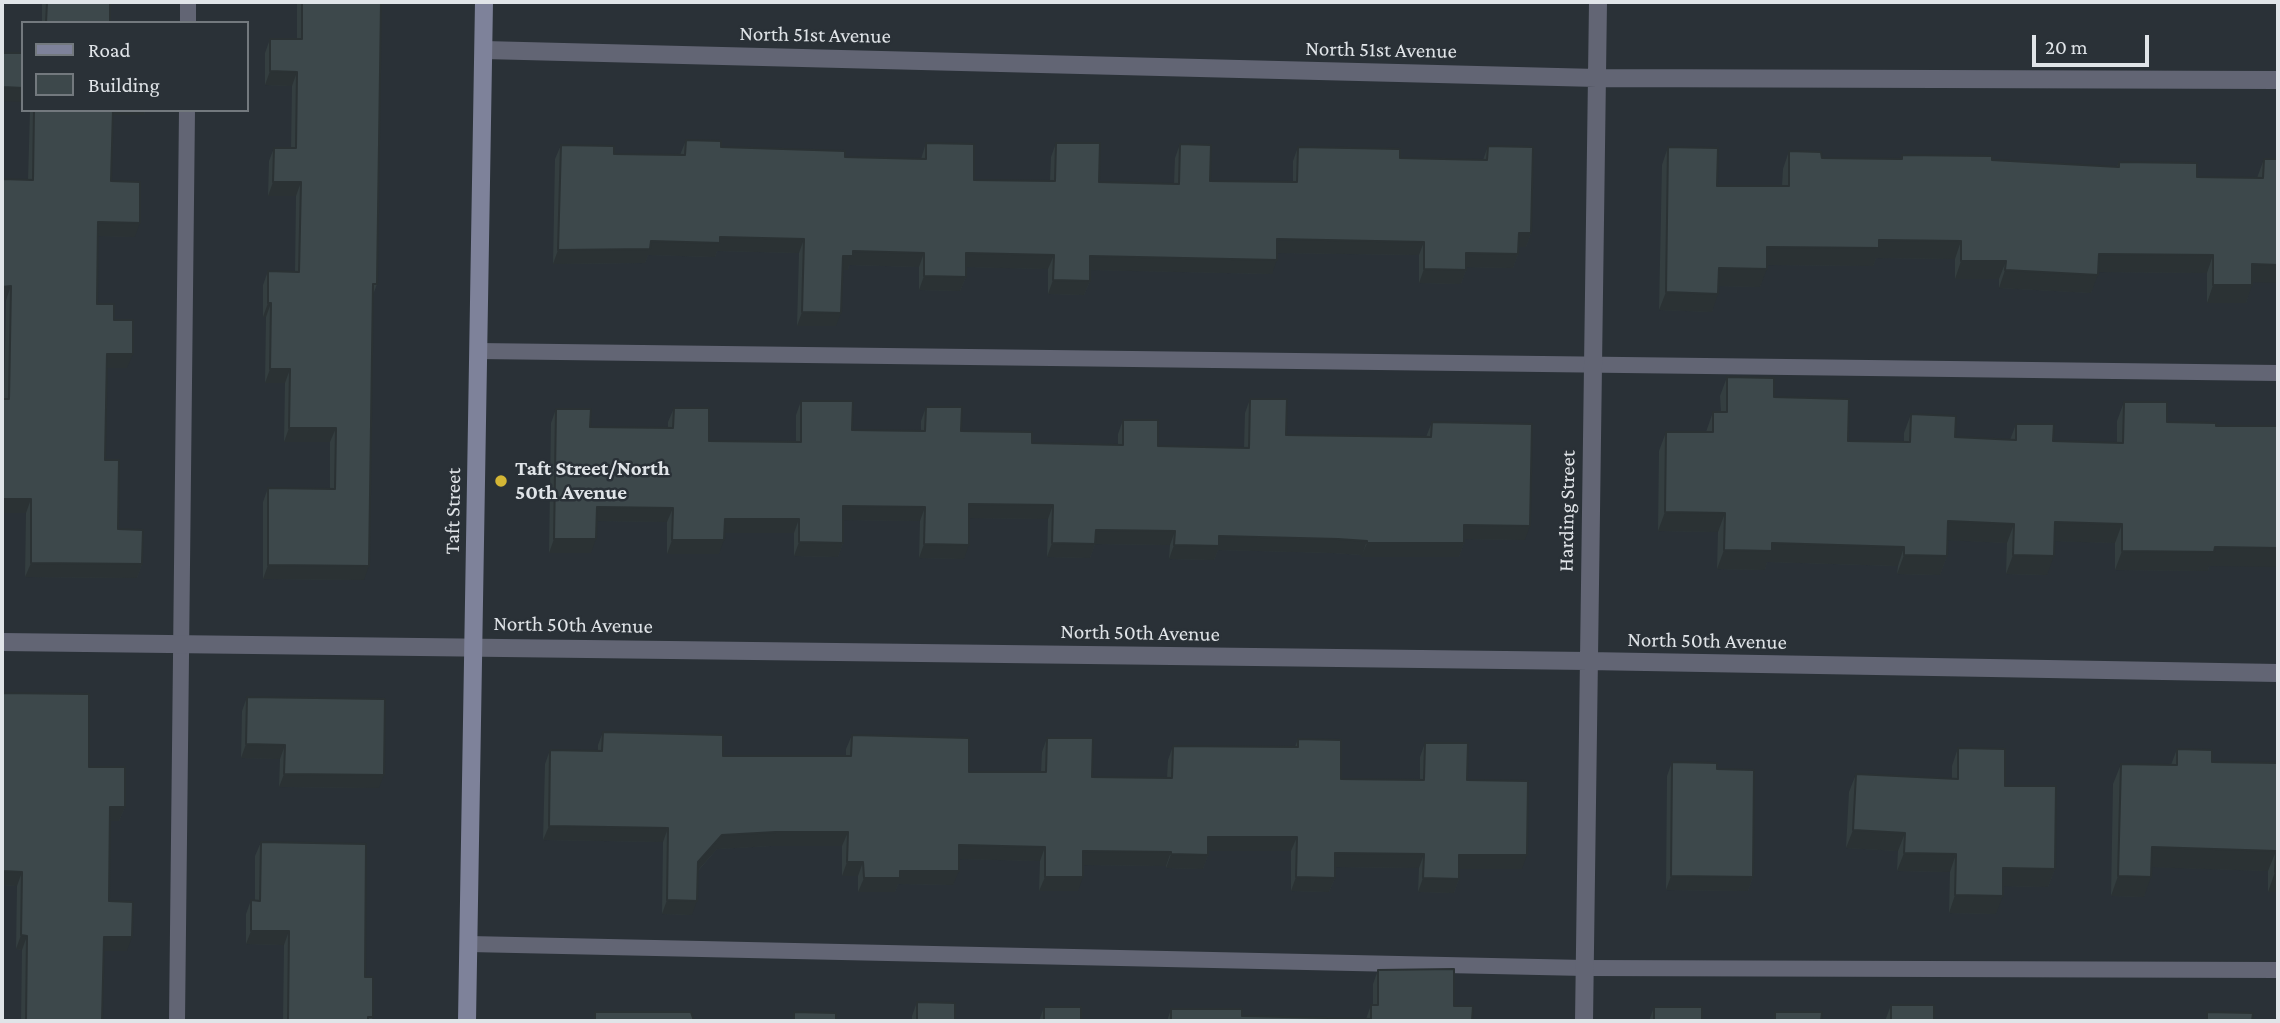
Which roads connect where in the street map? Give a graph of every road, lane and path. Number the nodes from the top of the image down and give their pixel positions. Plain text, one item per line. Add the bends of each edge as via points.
1 (188, 2) edge
2 (484, 2) edge
3 (1598, 2) edge
4 (188, 21) edge
5 (484, 50) junction
6 (1597, 78) junction
7 (2278, 80) edge
8 (187, 112) edge
9 (478, 351) junction
10 (1592, 365) junction
11 (2278, 373) edge
12 (2, 642) edge
13 (181, 643) junction
14 (474, 647) junction
15 (1588, 661) junction
16 (2278, 673) edge
17 (469, 944) junction
18 (1585, 968) junction
19 (2278, 970) edge
20 (177, 1021) edge
21 (467, 1021) edge
22 (1584, 1021) edge

1 - 4 lane
2 - 5 street, Taft Street
3 - 6 street, Harding Street
5 - 6 street, North 51st Avenue
5 - 9 street, Taft Street
6 - 7 street, North 51st Avenue
6 - 10 street, Harding Street
8 - 13 lane
9 - 10 lane
9 - 14 street, Taft Street
10 - 11 lane
10 - 15 street, Harding Street
12 - 13 street, North 50th Avenue
13 - 14 street, North 50th Avenue
13 - 20 lane
14 - 15 street, North 50th Avenue
14 - 17 street, Taft Street
15 - 16 street, North 50th Avenue
15 - 18 street, Harding Street
17 - 18 lane
17 - 21 street, Taft Street
18 - 19 lane
18 - 22 street, Harding Street

